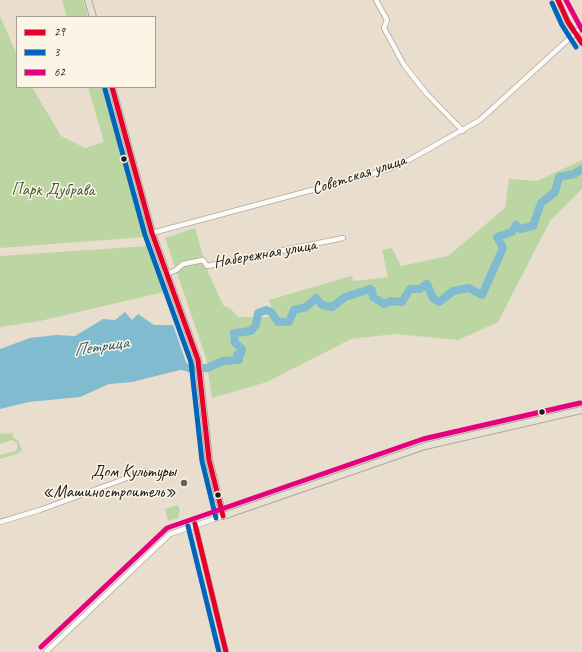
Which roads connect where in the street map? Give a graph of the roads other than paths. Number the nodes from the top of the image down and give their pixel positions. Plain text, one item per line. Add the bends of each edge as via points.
1 (88, 0) edge
2 (376, 0) edge
3 (558, 0) edge
4 (93, 16) edge
5 (582, 27) edge
6 (575, 33) junction
7 (582, 43) edge
8 (112, 88) edge
9 (463, 131) junction
10 (152, 233) junction
11 (344, 238) dead end
12 (167, 274) junction
13 (582, 410) edge
14 (146, 471) dead end
15 (223, 516) junction
16 (0, 522) edge
17 (194, 524) junction
18 (46, 652) edge
19 (226, 652) edge

1 - 4 main road
2 - 9 street via 388,20 384,28 404,65 426,93
3 - 6 street
5 - 6 street, Советская улица
6 - 7 street
6 - 9 street, Советская улица via 480,120
8 - 10 main road
9 - 10 street, Советская улица via 389,169
10 - 12 main road
11 - 12 street, Набережная улица via 207,266 203,260 183,264
12 - 15 main road via 198,360 208,454
13 - 15 main road via 425,446
14 - 16 street
15 - 17 street
17 - 18 street via 170,534
17 - 19 street

